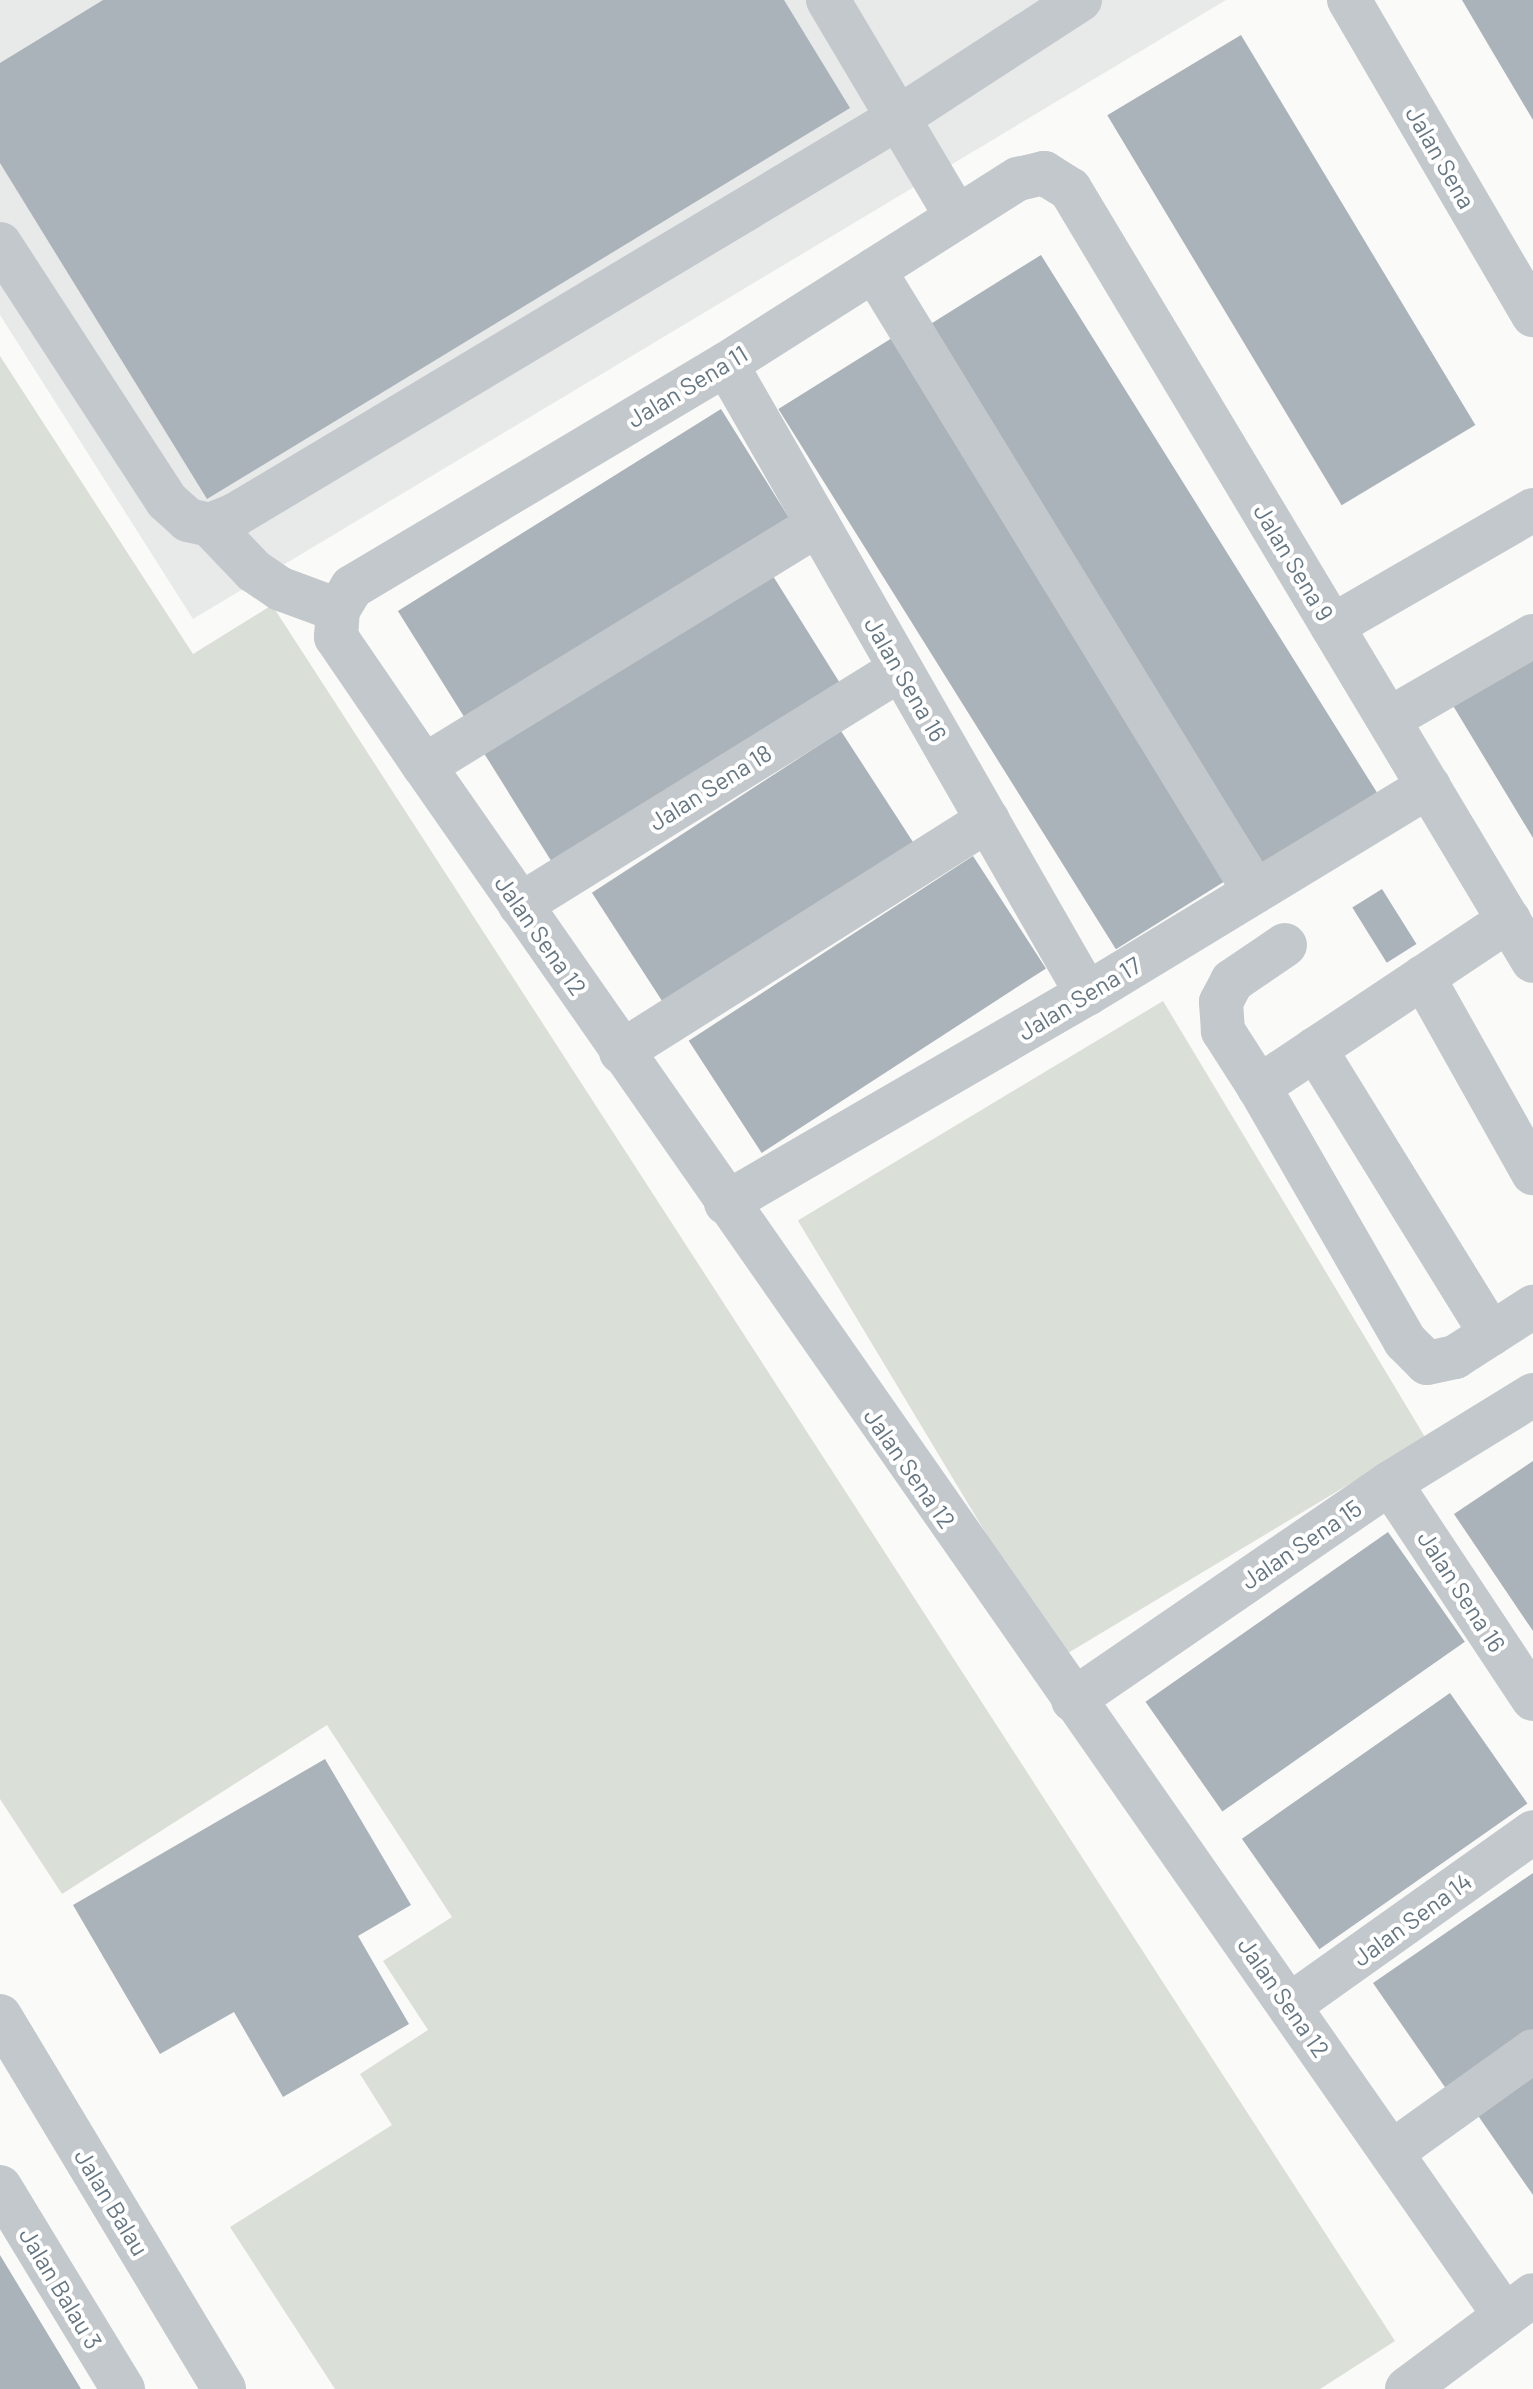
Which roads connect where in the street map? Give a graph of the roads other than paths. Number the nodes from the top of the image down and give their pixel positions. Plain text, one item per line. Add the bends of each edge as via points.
1 (828, 0) edge
2 (1080, 0) edge
3 (1349, 0) edge
4 (898, 118) junction
5 (1044, 173) joint
6 (957, 217) junction
7 (0, 244) edge
8 (874, 270) junction
9 (1533, 315) edge
10 (726, 364) junction
11 (1533, 510) edge
12 (210, 525) junction
13 (818, 525) junction
14 (338, 610) junction
15 (1332, 626) junction
16 (1533, 636) edge
17 (900, 669) junction
18 (1389, 719) junction
19 (424, 766) junction
20 (1429, 786) junction
21 (988, 820) junction
22 (1255, 892) junction
23 (520, 905) junction
24 (1509, 920) junction
25 (1285, 945) dead end
26 (1533, 961) edge
27 (1423, 977) junction
28 (1087, 994) junction
29 (1315, 1049) junction
30 (621, 1052) junction
31 (1259, 1087) junction
32 (1533, 1173) edge
33 (726, 1203) junction
34 (1533, 1307) edge
35 (1491, 1334) junction
36 (1533, 1395) edge
37 (1390, 1483) junction
38 (1533, 1699) edge
39 (1073, 1700) junction
40 (1533, 1832) edge
41 (1290, 2005) junction
42 (0, 2016) edge
43 (1533, 2051) edge
44 (1392, 2152) junction
45 (0, 2187) edge
46 (1519, 2306) edge
47 (123, 2389) edge
48 (224, 2389) edge
49 (1407, 2389) edge

1 - 4 street
2 - 4 street
3 - 9 street, Jalan Sena
4 - 6 street
4 - 12 street via 235,515
5 - 6 street, Jalan Sena 11 via 1018,179
5 - 15 street, Jalan Sena 9 via 1070,189
6 - 8 street, Jalan Sena 11
7 - 12 street via 167,501 188,520
8 - 10 street, Jalan Sena 11
8 - 22 street
10 - 13 street, Jalan Sena 16
10 - 14 street, Jalan Sena 11 via 352,587
11 - 15 street
12 - 14 street via 254,571 281,589
13 - 17 street, Jalan Sena 16
13 - 19 street
14 - 19 street, Jalan Sena 12 via 336,637
15 - 18 street, Jalan Sena 9
16 - 18 street
17 - 21 street, Jalan Sena 16
17 - 23 street, Jalan Sena 18
18 - 20 street, Jalan Sena 9
19 - 23 street, Jalan Sena 12
20 - 22 street, Jalan Sena 17
20 - 24 street, Jalan Sena 9
21 - 28 street, Jalan Sena 16
21 - 30 street
22 - 28 street, Jalan Sena 17
23 - 30 street, Jalan Sena 12
24 - 26 street, Jalan Sena 9
24 - 27 street
25 - 31 street via 1232,981 1221,1002 1223,1031
27 - 29 street
27 - 32 street
28 - 33 street, Jalan Sena 17
29 - 31 street
29 - 35 street
30 - 33 street, Jalan Sena 12
31 - 35 street via 1405,1341 1427,1363 1455,1357
33 - 39 street, Jalan Sena 12
34 - 35 street
36 - 37 street, Jalan Sena 15
37 - 38 street, Jalan Sena 16
37 - 39 street, Jalan Sena 15
39 - 41 street, Jalan Sena 12
40 - 41 street, Jalan Sena 14
41 - 44 street, Jalan Sena 12
42 - 48 street, Jalan Balau
43 - 44 street
44 - 46 street, Jalan Sena 12
45 - 47 street, Jalan Balau 3
46 - 49 street

